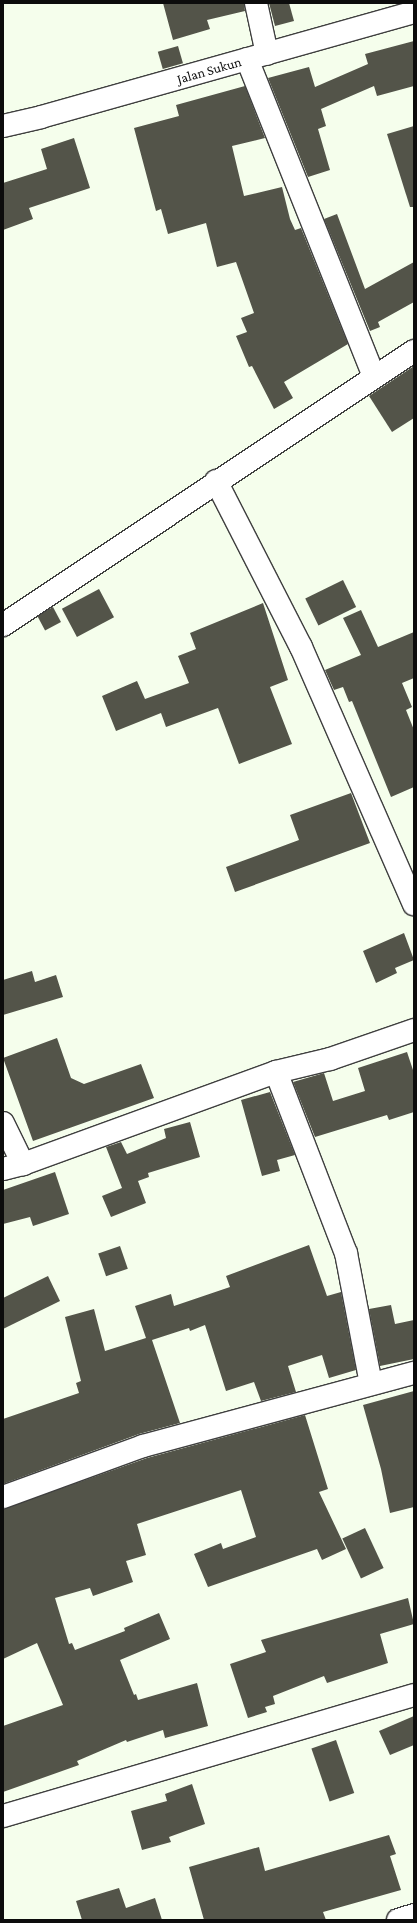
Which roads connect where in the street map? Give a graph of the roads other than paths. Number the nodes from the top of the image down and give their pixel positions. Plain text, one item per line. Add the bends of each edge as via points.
1 (256, 3) edge
2 (414, 12) edge
3 (257, 57) junction
4 (3, 126) edge
5 (414, 350) edge
6 (374, 376) junction
7 (216, 480) junction
8 (3, 625) edge
9 (414, 904) edge
10 (414, 1030) edge
11 (276, 1072) junction
12 (3, 1123) edge
13 (13, 1166) edge
14 (414, 1373) edge
15 (372, 1384) junction
16 (3, 1497) edge
17 (414, 1695) edge
18 (3, 1816) edge
19 (414, 1915) edge
20 (398, 1920) edge

1 - 3 street
2 - 3 street, Jalan Sukun
3 - 4 street, Jalan Sukun
3 - 6 street
5 - 6 street
6 - 7 street
7 - 8 street via 89,570
7 - 9 street via 301,647
10 - 11 street via 330,1059
11 - 13 street
11 - 15 street via 346,1253
12 - 13 street
14 - 15 street
15 - 16 street via 143,1446
17 - 18 street
19 - 20 street

